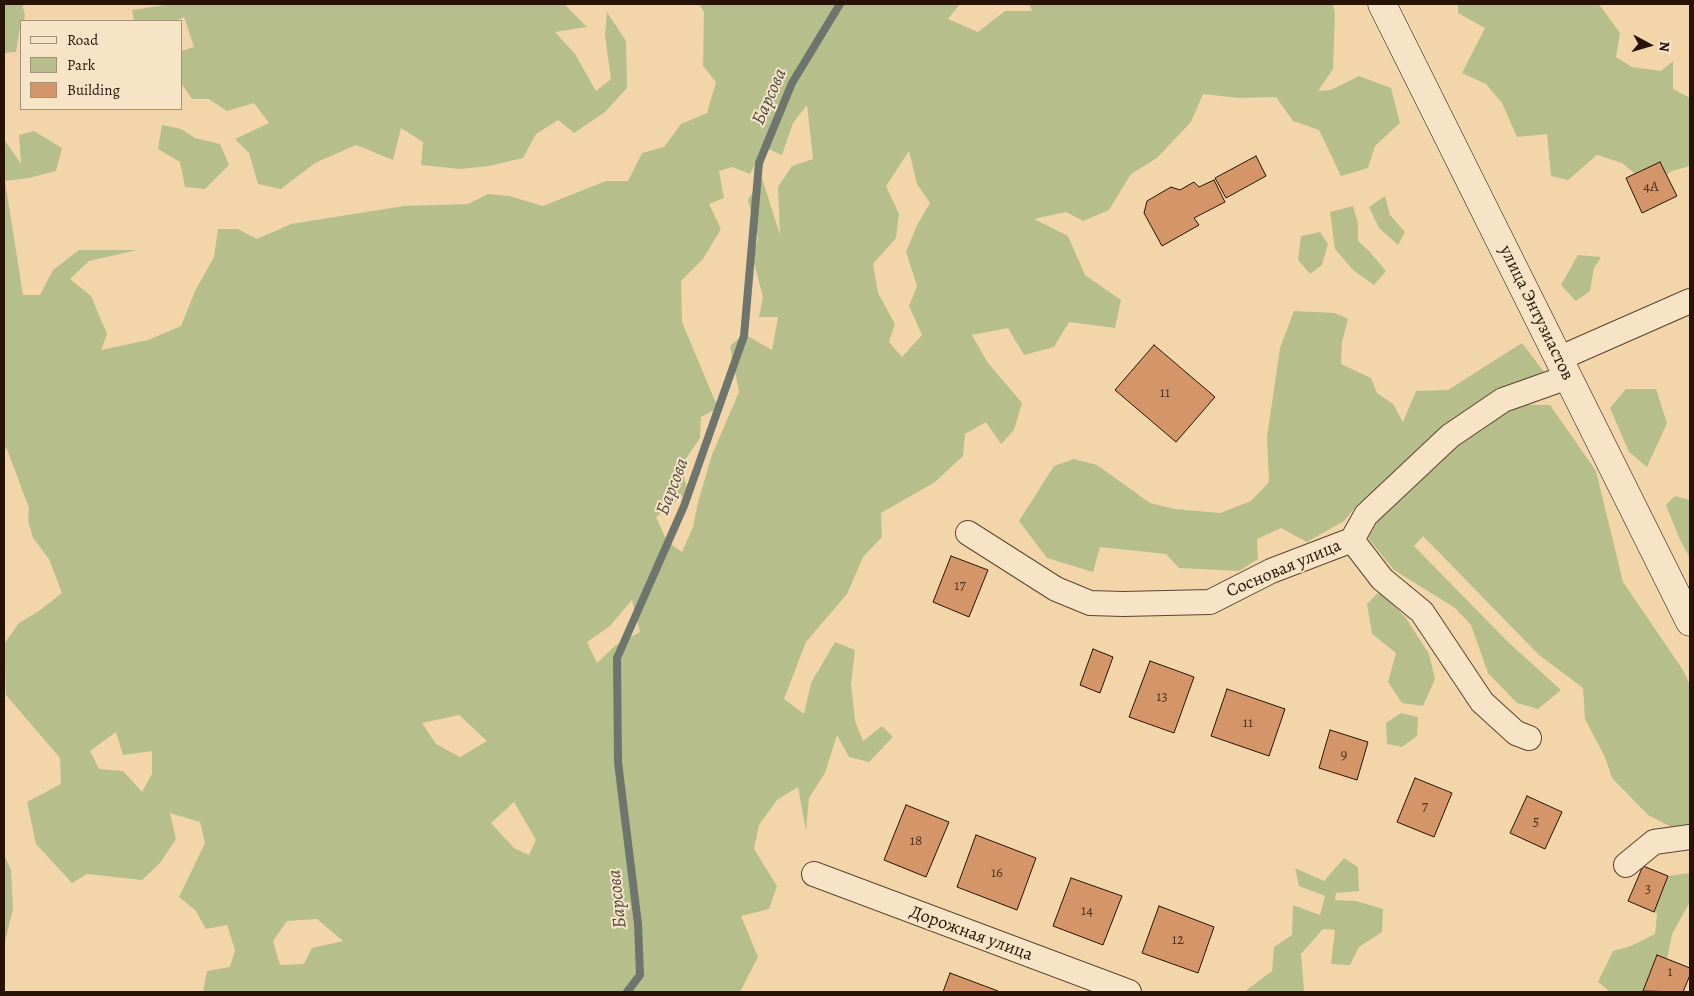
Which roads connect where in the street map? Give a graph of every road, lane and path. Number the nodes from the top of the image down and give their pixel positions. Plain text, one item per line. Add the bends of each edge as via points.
1 (1382, 4) edge
2 (1690, 301) edge
3 (1563, 368) junction
4 (968, 533) dead end
5 (1352, 540) junction
6 (1690, 622) edge
7 (1529, 738) dead end
8 (1690, 837) edge
9 (1626, 865) dead end
10 (814, 874) dead end
11 (1129, 992) edge

1 - 3 street, улица Энтузиастов
2 - 3 street
3 - 5 street via 1503,400 1450,436 1366,515
3 - 6 street, улица Энтузиастов
4 - 5 street, Сосновая улица via 1056,590 1090,603 1106,604 1210,602 1271,571
5 - 7 street, Сосновая улица via 1382,579 1422,612 1482,702 1516,732
8 - 9 street via 1654,842
10 - 11 street, Дорожная улица

